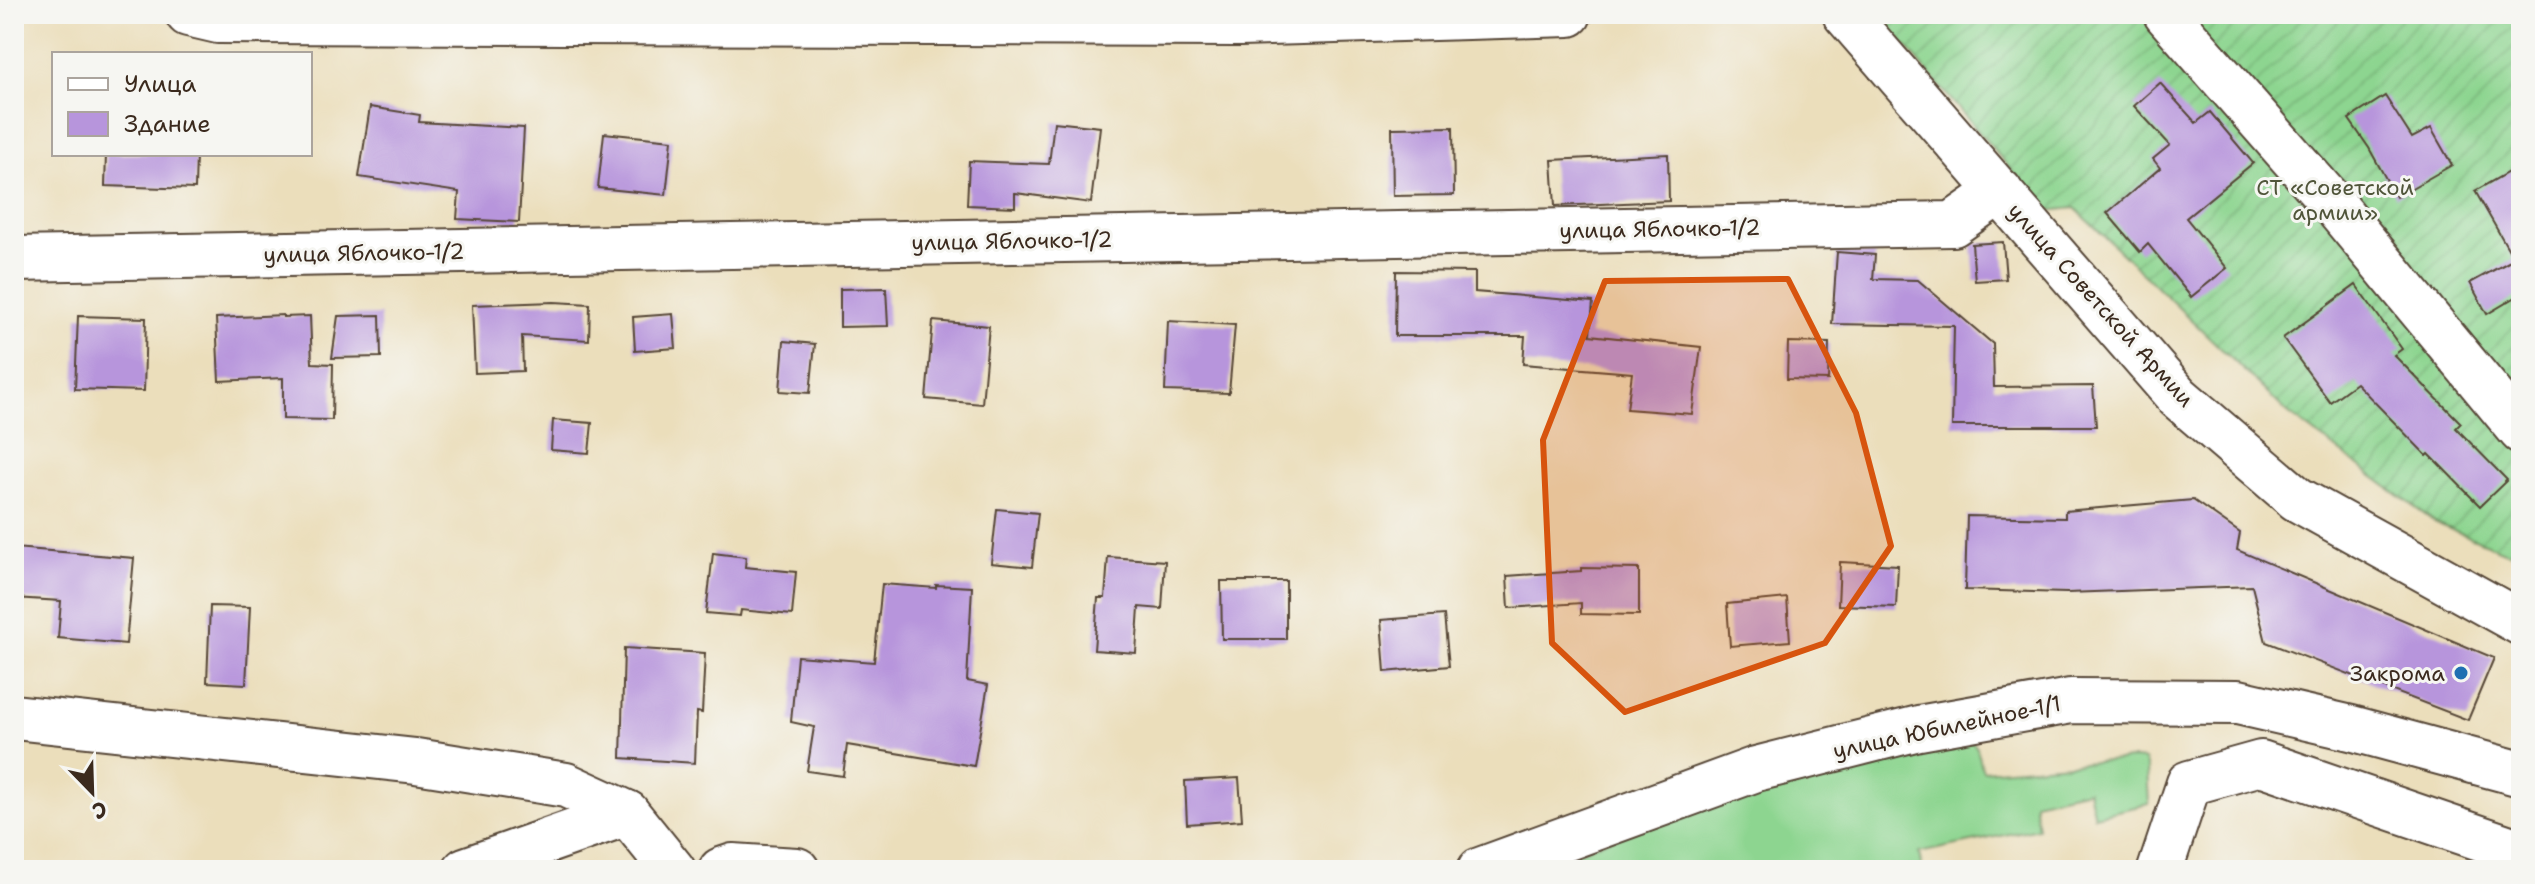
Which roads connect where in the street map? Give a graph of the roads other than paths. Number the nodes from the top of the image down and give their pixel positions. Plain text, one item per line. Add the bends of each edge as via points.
1 (188, 14) edge
2 (1569, 14) edge
3 (1845, 14) edge
4 (2166, 14) edge
5 (810, 19) edge
6 (1236, 19) edge
7 (2000, 191) junction
8 (14, 259) edge
9 (2521, 431) edge
10 (2521, 623) edge
11 (14, 717) edge
12 (2521, 774) edge
13 (627, 813) junction
14 (2521, 852) edge
15 (465, 870) edge
16 (673, 870) edge
17 (721, 870) edge
18 (797, 870) edge
19 (1480, 870) edge
20 (2160, 870) edge

1 - 5 street via 218,21
2 - 6 street
3 - 7 street, улица Советской Армии
4 - 9 street via 2339,211
5 - 6 street
7 - 8 street, улица Яблочко-1/2 via 1953,224
7 - 10 street, улица Советской Армии via 2178,397 2297,499
11 - 13 street via 431,763 566,785
12 - 19 street, улица Юбилейное-1/1 via 2238,702 2071,701 1919,728 1756,769
13 - 15 street
13 - 16 street
14 - 20 street via 2261,763 2189,783
17 - 18 street

